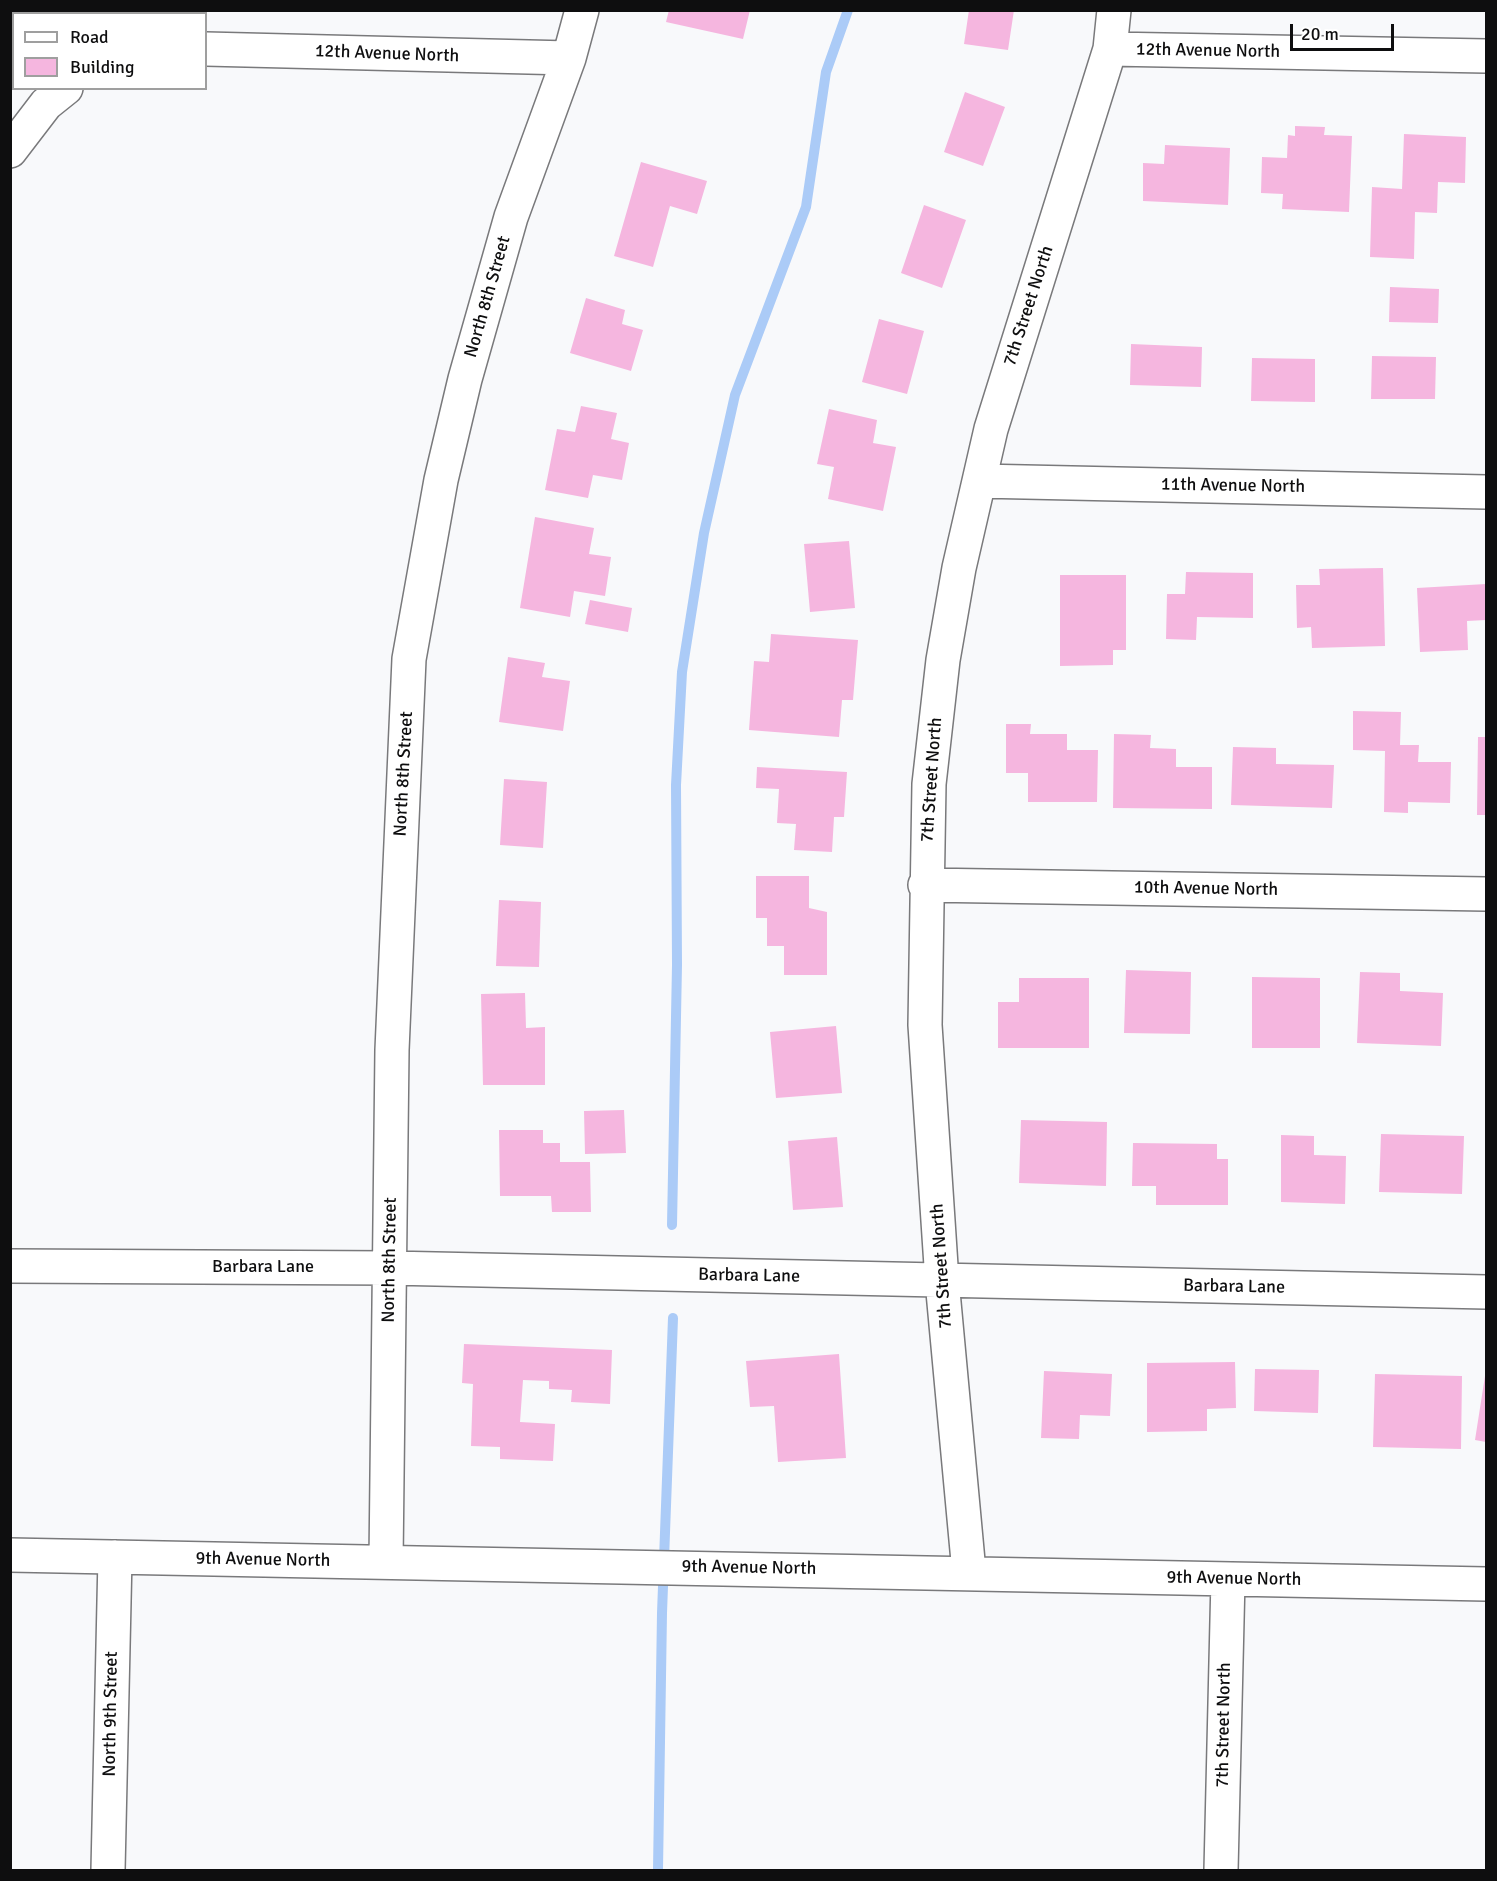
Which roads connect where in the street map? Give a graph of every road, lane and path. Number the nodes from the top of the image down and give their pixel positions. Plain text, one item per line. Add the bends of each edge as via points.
1 (582, 10) edge
2 (1114, 10) edge
3 (207, 49) edge
4 (1110, 49) junction
5 (1486, 56) edge
6 (569, 58) junction
7 (64, 90) edge
8 (10, 151) edge
9 (979, 481) junction
10 (1486, 492) edge
11 (926, 885) junction
12 (1486, 894) edge
13 (10, 1266) edge
14 (390, 1268) junction
15 (942, 1281) junction
16 (1486, 1292) edge
17 (10, 1555) edge
18 (115, 1557) junction
19 (386, 1561) junction
20 (969, 1572) junction
21 (1228, 1580) junction
22 (1486, 1584) edge
23 (108, 1870) edge
24 (1221, 1870) edge

1 - 6 street, North 8th Street
2 - 4 street, 7th Street North
3 - 6 street, 12th Avenue North
4 - 5 street, 12th Avenue North
4 - 9 street, 7th Street North via 991,429
6 - 14 street, North 8th Street via 511,217 465,379 441,480 409,659 392,1050
7 - 8 street via 46,104
9 - 10 street, 11th Avenue North
9 - 11 street, 7th Street North via 943,660 929,784
11 - 12 street, 10th Avenue North
11 - 15 street, 7th Street North via 925,1025
13 - 14 street, Barbara Lane
14 - 15 street, Barbara Lane
14 - 19 street, North 8th Street
15 - 16 street, Barbara Lane
15 - 20 street, 7th Street North
17 - 18 street, 9th Avenue North
18 - 19 street, 9th Avenue North
18 - 23 street, North 9th Street
19 - 20 street, 9th Avenue North
20 - 21 street, 9th Avenue North
21 - 22 street, 9th Avenue North
21 - 24 street, 7th Street North

